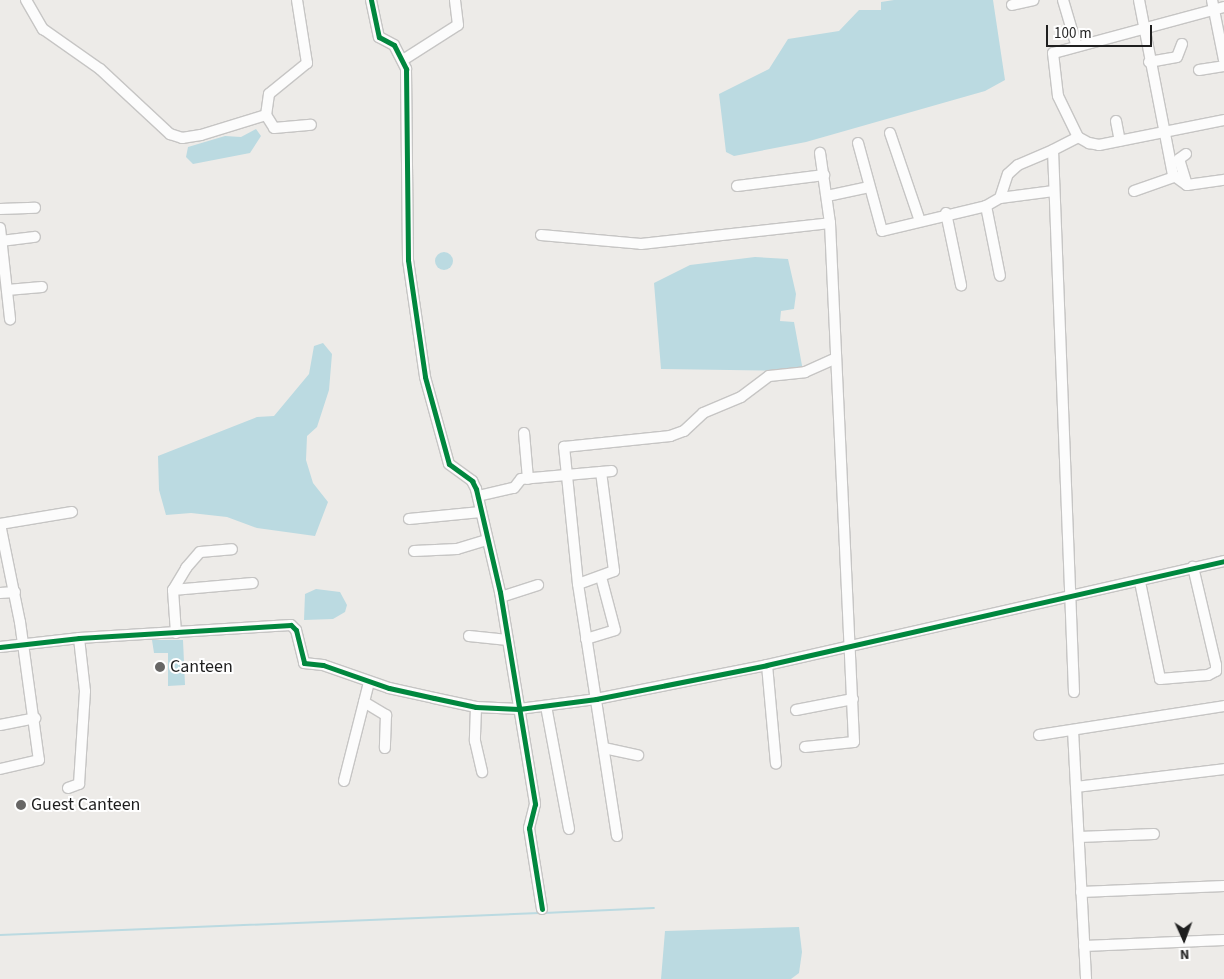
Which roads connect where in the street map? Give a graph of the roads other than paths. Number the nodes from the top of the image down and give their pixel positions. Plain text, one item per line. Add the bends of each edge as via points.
1 (26, 0) edge
2 (297, 0) edge
3 (371, 0) edge
4 (455, 0) edge
5 (1033, 0) edge
6 (1063, 0) edge
7 (1138, 0) edge
8 (1012, 5) dead end
9 (1213, 5) edge
10 (1224, 7) edge
11 (1143, 27) junction
12 (1076, 44) junction
13 (1182, 44) dead end
14 (404, 60) junction
15 (1224, 60) edge
16 (1149, 62) junction
17 (1224, 66) edge
18 (1199, 70) dead end
19 (266, 115) junction
20 (1224, 120) edge
21 (1116, 121) dead end
22 (311, 125) dead end
23 (1162, 132) junction
24 (890, 133) dead end
25 (1078, 137) junction
26 (1120, 141) junction
27 (858, 142) dead end
28 (1053, 150) junction
29 (820, 153) dead end
30 (1186, 154) dead end
31 (824, 175) junction
32 (1174, 177) junction
33 (1224, 180) edge
34 (1188, 185) junction
35 (737, 186) dead end
36 (869, 187) junction
37 (1054, 191) junction
38 (1134, 191) dead end
39 (827, 196) junction
40 (1000, 198) junction
41 (986, 206) junction
42 (35, 208) dead end
43 (0, 209) edge
44 (946, 213) junction
45 (920, 220) junction
46 (830, 223) junction
47 (0, 228) edge
48 (541, 235) dead end
49 (35, 237) dead end
50 (1, 241) junction
51 (1000, 276) dead end
52 (961, 285) dead end
53 (42, 287) dead end
54 (7, 290) junction
55 (10, 319) dead end
56 (836, 358) junction
57 (524, 433) dead end
58 (612, 471) dead end
59 (601, 472) junction
60 (566, 476) junction
61 (528, 479) junction
62 (478, 496) junction
63 (72, 512) dead end
64 (481, 512) junction
65 (409, 519) dead end
66 (0, 524) edge
67 (487, 540) junction
68 (232, 549) dead end
69 (414, 551) dead end
70 (1224, 561) edge
71 (1193, 567) junction
72 (601, 577) junction
73 (1140, 582) junction
74 (253, 583) dead end
75 (578, 584) junction
76 (538, 585) dead end
77 (173, 590) junction
78 (15, 592) junction
79 (0, 593) edge
80 (501, 597) junction
81 (1071, 597) junction
82 (176, 633) junction
83 (469, 636) dead end
84 (79, 638) junction
85 (586, 638) junction
86 (508, 640) junction
87 (850, 646) junction
88 (0, 647) edge
89 (22, 647) junction
90 (767, 665) junction
91 (369, 682) junction
92 (1074, 692) dead end
93 (596, 699) junction
94 (853, 699) junction
95 (364, 702) junction
96 (476, 706) junction
97 (546, 706) junction
98 (1224, 706) edge
99 (519, 709) junction
100 (796, 710) dead end
101 (35, 718) junction
102 (0, 724) edge
103 (1073, 730) junction
104 (1040, 735) dead end
105 (805, 747) dead end
106 (386, 748) dead end
107 (604, 748) junction
108 (638, 755) dead end
109 (776, 764) dead end
110 (0, 769) edge
111 (1224, 769) edge
112 (482, 772) dead end
113 (1224, 774) edge
114 (1156, 778) junction
115 (344, 781) dead end
116 (1076, 787) junction
117 (68, 788) dead end
118 (569, 829) dead end
119 (1154, 834) dead end
120 (617, 836) dead end
121 (1079, 837) junction
122 (1224, 886) edge
123 (1082, 892) junction
124 (542, 909) dead end
125 (1224, 940) edge
126 (1084, 946) junction
127 (1086, 979) edge

1 - 19 street via 43,28 100,69 170,134 182,138 201,135
2 - 19 street via 307,63 269,94
3 - 14 street via 379,37 394,45
4 - 14 street via 458,25
5 - 8 street
6 - 12 street
7 - 11 street
9 - 10 street
9 - 11 street
9 - 15 street
11 - 12 street
11 - 16 street
12 - 25 street via 1053,53 1058,96
13 - 16 street via 1177,57
14 - 62 street via 408,81 408,260 425,377 449,464 472,481
16 - 23 street
17 - 18 street
19 - 22 street via 274,128
20 - 23 street
21 - 26 street
23 - 26 street
23 - 32 street
24 - 45 street
25 - 26 street via 1099,145
25 - 28 street
27 - 36 street
28 - 37 street
28 - 40 street via 1028,158 1008,174
29 - 31 street
30 - 34 street via 1179,159
31 - 35 street
31 - 39 street
32 - 34 street
32 - 38 street
33 - 34 street
36 - 39 street
36 - 45 street via 882,231
37 - 40 street
37 - 81 street
39 - 46 street
40 - 41 street
41 - 44 street
41 - 51 street
42 - 43 street
44 - 45 street
44 - 52 street
46 - 48 street via 642,244
46 - 56 street
47 - 50 street
49 - 50 street
50 - 54 street
53 - 54 street
54 - 55 street
56 - 60 street via 805,372 769,376 741,397 703,413 684,431 670,436 564,447
56 - 87 street
57 - 61 street
58 - 59 street
59 - 60 street
59 - 72 street via 614,569
60 - 61 street
60 - 75 street
61 - 62 street via 521,479 514,488
62 - 64 street
63 - 66 street
64 - 65 street
64 - 67 street
66 - 78 street
67 - 69 street via 457,548
67 - 80 street
68 - 77 street via 197,554
70 - 71 street
71 - 73 street
71 - 73 street via 1216,665 1216,671 1208,675 1160,679
72 - 75 street
72 - 85 street via 614,630
73 - 81 street
74 - 77 street
75 - 85 street
76 - 80 street
77 - 82 street
78 - 79 street
78 - 89 street
80 - 86 street
81 - 87 street
81 - 92 street
82 - 84 street
82 - 91 street via 291,625 296,630 304,663 323,665
83 - 86 street
84 - 89 street
84 - 117 street via 85,691 80,784
85 - 93 street
86 - 99 street
87 - 90 street
87 - 94 street
88 - 89 street
89 - 101 street
90 - 93 street
90 - 109 street
91 - 95 street
91 - 96 street
93 - 97 street
93 - 107 street
94 - 100 street
94 - 105 street via 854,742
95 - 106 street via 386,715
95 - 115 street
96 - 99 street
96 - 112 street via 475,741
97 - 99 street
97 - 118 street
98 - 103 street
99 - 124 street via 535,804 529,828
101 - 102 street
101 - 110 street via 38,762
103 - 104 street
103 - 116 street
107 - 108 street
107 - 120 street
111 - 114 street
113 - 114 street
114 - 116 street
116 - 121 street
119 - 121 street
121 - 123 street
122 - 123 street
123 - 126 street
125 - 126 street
126 - 127 street

